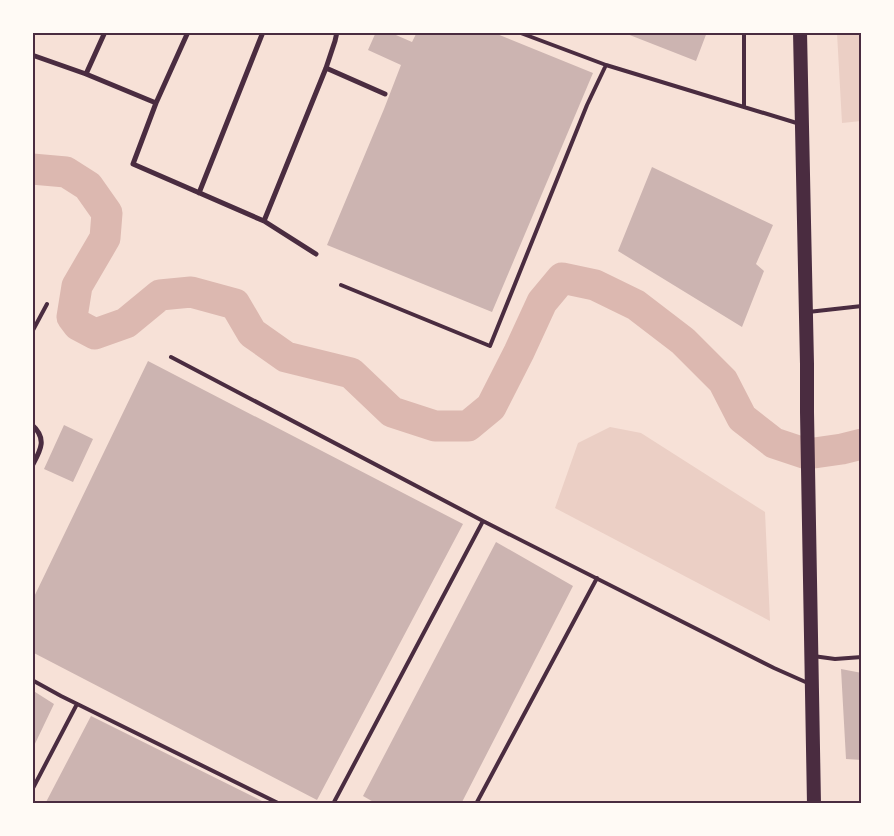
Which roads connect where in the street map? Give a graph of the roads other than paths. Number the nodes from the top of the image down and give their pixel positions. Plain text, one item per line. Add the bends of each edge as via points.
1 (105, 32) edge
2 (188, 32) edge
3 (263, 32) edge
4 (337, 32) edge
5 (518, 32) edge
6 (744, 32) edge
7 (800, 32) edge
8 (32, 54) edge
9 (606, 65) junction
10 (326, 68) junction
11 (86, 74) junction
12 (385, 94) dead end
13 (156, 103) junction
14 (744, 107) junction
15 (802, 124) junction
16 (199, 193) junction
17 (264, 221) junction
18 (316, 254) dead end
19 (341, 285) dead end
20 (47, 304) dead end
21 (862, 306) edge
22 (806, 312) junction
23 (32, 332) edge
24 (172, 357) dead end
25 (32, 425) edge
26 (32, 466) edge
27 (483, 521) junction
28 (597, 578) junction
29 (811, 656) junction
30 (862, 657) edge
31 (32, 680) edge
32 (812, 685) junction
33 (77, 704) junction
34 (32, 790) edge
35 (280, 804) edge
36 (333, 804) edge
37 (476, 804) edge
38 (814, 804) edge

1 - 11 street
2 - 13 street
3 - 16 street
4 - 10 street
5 - 9 lane
6 - 14 lane
7 - 15 highway
8 - 11 street
9 - 14 lane
9 - 19 lane via 490,346
10 - 12 street
10 - 17 street
11 - 13 street
13 - 16 street via 132,164
14 - 15 lane
15 - 22 highway
16 - 17 street
17 - 18 street
20 - 23 lane
21 - 22 lane
22 - 29 highway
24 - 27 lane
25 - 26 street via 41,436 42,448
27 - 28 lane
27 - 36 lane
28 - 32 lane
28 - 37 lane
29 - 30 lane via 835,659
29 - 32 highway
31 - 33 lane
32 - 38 highway
33 - 34 lane
33 - 35 lane

